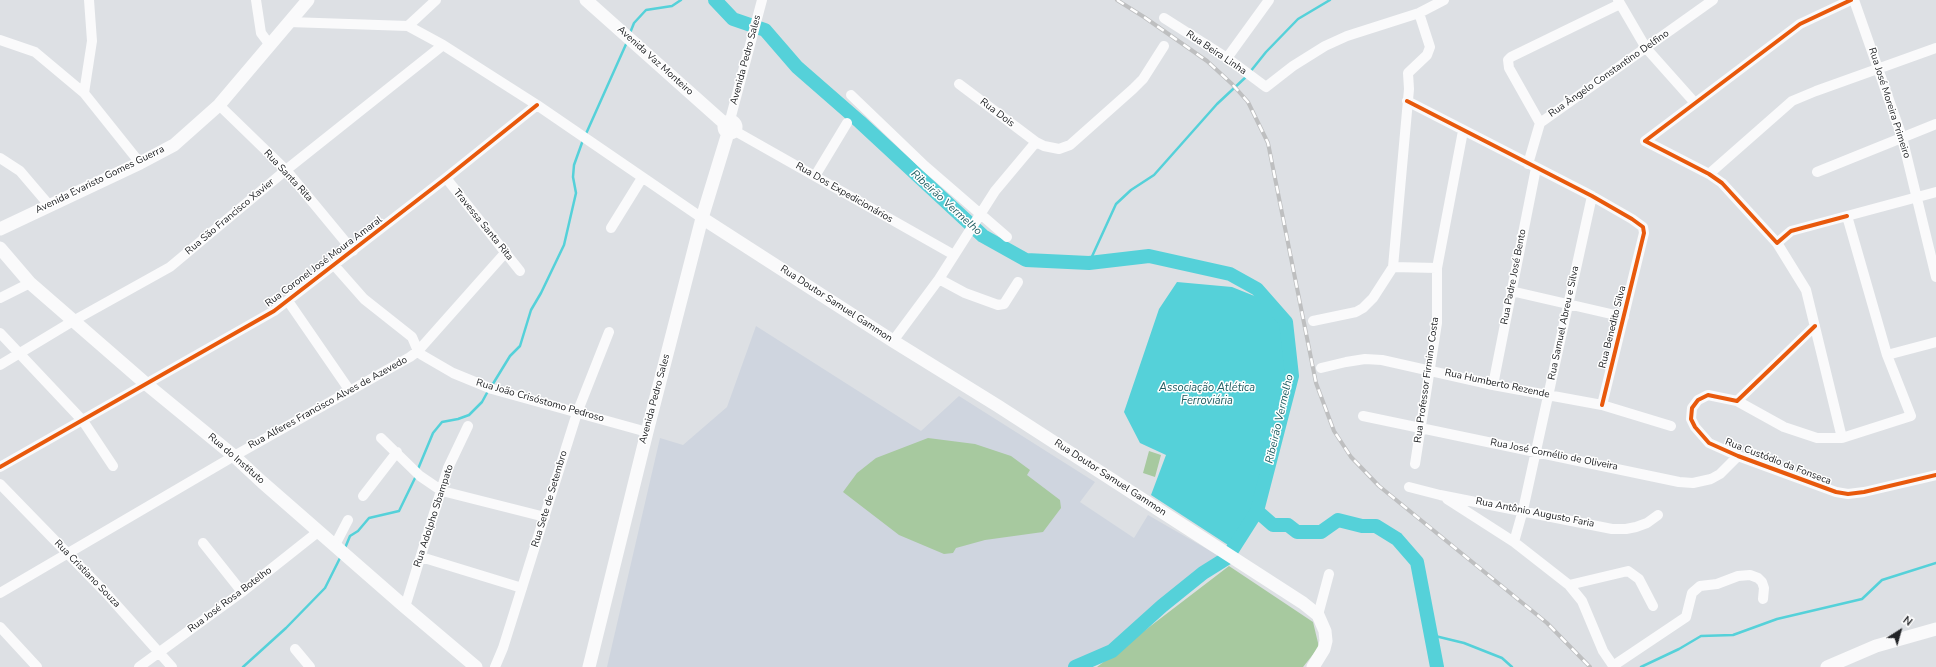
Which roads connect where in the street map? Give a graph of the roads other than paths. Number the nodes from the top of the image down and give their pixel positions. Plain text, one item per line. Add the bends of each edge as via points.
1 (89, 0) edge
2 (256, 0) edge
3 (308, 0) edge
4 (436, 0) edge
5 (586, 0) edge
6 (762, 0) edge
7 (1444, 0) edge
8 (1713, 0) edge
9 (1851, 0) edge
10 (1854, 0) edge
11 (1266, 1) edge
12 (1619, 2) edge
13 (1419, 13) junction
14 (1164, 18) dead end
15 (289, 22) junction
16 (408, 26) junction
17 (0, 40) edge
18 (270, 45) junction
19 (443, 45) junction
20 (1164, 46) dead end
21 (1646, 48) junction
22 (1936, 48) edge
23 (1227, 58) junction
24 (1879, 69) junction
25 (959, 84) dead end
26 (84, 93) junction
27 (851, 95) dead end
28 (1407, 102) junction
29 (1695, 103) junction
30 (219, 105) junction
31 (537, 105) junction
32 (848, 123) dead end
33 (1540, 123) junction
34 (1936, 124) edge
35 (729, 127) junction
36 (1463, 131) junction
37 (1902, 137) junction
38 (1036, 142) junction
39 (0, 158) edge
40 (140, 163) junction
41 (1532, 166) junction
42 (286, 170) junction
43 (1817, 172) dead end
44 (1709, 174) junction
45 (815, 176) junction
46 (446, 178) junction
47 (642, 178) junction
48 (1936, 192) edge
49 (1592, 196) junction
50 (1916, 197) junction
51 (49, 205) junction
52 (978, 215) junction
53 (1847, 216) junction
54 (702, 218) junction
55 (611, 228) dead end
56 (0, 229) edge
57 (1007, 237) dead end
58 (1777, 243) junction
59 (0, 248) edge
60 (353, 251) junction
61 (505, 254) junction
62 (954, 255) junction
63 (334, 265) junction
64 (1393, 267) junction
65 (1437, 268) junction
66 (520, 271) dead end
67 (1936, 277) edge
68 (939, 279) junction
69 (1018, 282) dead end
70 (30, 283) junction
71 (1512, 291) junction
72 (0, 298) edge
73 (288, 301) junction
74 (1568, 304) junction
75 (1624, 317) junction
76 (73, 321) junction
77 (1313, 321) dead end
78 (1815, 326) junction
79 (609, 332) dead end
80 (0, 333) edge
81 (893, 341) junction
82 (1936, 342) edge
83 (418, 351) junction
84 (20, 354) junction
85 (1887, 355) junction
86 (0, 365) edge
87 (1321, 368) dead end
88 (1430, 370) junction
89 (145, 383) junction
90 (1493, 385) junction
91 (350, 391) junction
92 (1549, 395) junction
93 (1737, 401) junction
94 (1602, 405) junction
95 (577, 413) junction
96 (1363, 416) dead end
97 (83, 420) junction
98 (468, 426) dead end
99 (1671, 426) dead end
100 (1420, 427) junction
101 (647, 432) junction
102 (381, 438) dead end
103 (1842, 438) junction
104 (397, 452) junction
105 (1536, 452) junction
106 (234, 456) junction
107 (1738, 456) junction
108 (1415, 464) dead end
109 (0, 466) edge
110 (113, 466) dead end
111 (1936, 475) edge
112 (0, 484) edge
113 (1409, 487) dead end
114 (442, 490) junction
115 (1440, 495) junction
116 (362, 496) dead end
117 (1523, 510) junction
118 (1658, 515) dead end
119 (545, 517) junction
120 (348, 520) dead end
121 (319, 531) junction
122 (1514, 542) junction
123 (203, 543) dead end
124 (335, 546) junction
125 (69, 554) junction
126 (421, 557) junction
127 (1329, 574) dead end
128 (1569, 584) junction
129 (522, 588) junction
130 (0, 592) edge
131 (242, 592) junction
132 (1763, 599) dead end
133 (1653, 606) dead end
134 (405, 607) junction
135 (1318, 615) junction
136 (0, 627) edge
137 (1936, 629) edge
138 (295, 649) dead end
139 (159, 653) junction
140 (1614, 666) edge
141 (37, 667) edge
142 (139, 667) edge
143 (172, 667) edge
144 (310, 667) edge
145 (476, 667) edge
146 (495, 667) edge
147 (589, 667) edge
148 (1313, 667) edge
149 (1827, 667) edge

1 - 26 street via 92,41
2 - 18 street via 261,32
3 - 15 main road, Avenida Evaristo Gomes Guerra
4 - 16 street
5 - 35 main road, Avenida Vaz Monteiro
6 - 35 street, Avenida Pedro Sales
7 - 13 street
8 - 21 street, Rua Ângelo Constantino Delfino
9 - 29 street via 1800,24
10 - 24 street, Rua José Moreira Primeiro
11 - 23 street
12 - 21 street
12 - 33 street via 1508,60 1509,68
13 - 23 street, Rua Beira Linha via 1347,36 1325,46 1293,66 1268,87 1260,84
13 - 28 street via 1430,50 1408,74
14 - 23 street, Rua Beira Linha
15 - 16 street, Rua Doutor Samuel Gammon
15 - 18 main road, Avenida Evaristo Gomes Guerra
16 - 19 street, Rua Doutor Samuel Gammon
17 - 26 street via 35,52
18 - 30 main road, Avenida Evaristo Gomes Guerra
19 - 31 street, Rua Doutor Samuel Gammon
19 - 42 street, Rua São Francisco Xavier
20 - 38 street, Rua Dois via 1143,79 1070,145 1052,149
21 - 29 street
21 - 33 street, Rua Ângelo Constantino Delfino
22 - 24 street
24 - 37 street, Rua José Moreira Primeiro
24 - 44 street via 1816,90 1792,101
25 - 38 street, Rua Dois
26 - 40 street
27 - 52 street
28 - 36 street
28 - 64 street
29 - 44 street via 1645,141
30 - 40 main road, Avenida Evaristo Gomes Guerra via 174,144
30 - 42 street, Rua Santa Rita
31 - 46 street, Rua Coronel José Moura Amaral
31 - 47 street, Rua Doutor Samuel Gammon
32 - 45 street
33 - 41 street, Rua Ângelo Constantino Delfino
34 - 37 street
35 - 45 street, Rua Dos Expedicionários
35 - 54 main road, Avenida Pedro Sales
36 - 41 street
36 - 65 street, Rua Professor Firmino Costa
37 - 43 street
37 - 50 street, Rua José Moreira Primeiro
38 - 52 street
39 - 51 street via 20,171
40 - 51 main road, Avenida Evaristo Gomes Guerra
41 - 49 street
41 - 71 street, Rua Padre José Bento
42 - 60 street, Rua Santa Rita
42 - 76 street, Rua São Francisco Xavier via 170,267
44 - 58 street via 1722,183
45 - 62 street, Rua Dos Expedicionários
46 - 60 street, Rua Coronel José Moura Amaral
46 - 61 street, Travessa Santa Rita
47 - 54 street, Rua Doutor Samuel Gammon
47 - 55 street
48 - 50 street
49 - 74 street, Rua Samuel Abreu e Silva
49 - 75 street, Rua Benedito Silva via 1644,229
50 - 53 street
50 - 67 street, Rua José Moreira Primeiro
51 - 56 main road, Avenida Evaristo Gomes Guerra
52 - 57 street
52 - 62 street
53 - 58 street via 1791,231
53 - 85 street
54 - 81 main road, Rua Doutor Samuel Gammon
54 - 101 main road, Avenida Pedro Sales
58 - 78 street via 1806,290
59 - 70 main road, Rua do Instituto
60 - 63 street, Rua Coronel José Moura Amaral
61 - 66 street, Travessa Santa Rita
61 - 83 street, Rua Alferes Francisco Alves de Azevedo
62 - 68 street
63 - 73 street, Rua Coronel José Moura Amaral
63 - 83 street, Rua João Crisóstomo Pedroso via 364,299 412,337
64 - 65 street
64 - 77 street via 1373,298 1363,308 1356,312
65 - 88 street, Rua Professor Firmino Costa via 1437,323
68 - 69 street via 983,301 998,305 1004,304
68 - 81 street
70 - 72 street
70 - 76 main road, Rua do Instituto
71 - 74 street
71 - 90 street, Rua Padre José Bento
73 - 89 street, Rua Coronel José Moura Amaral
73 - 91 street
74 - 75 street
74 - 92 street, Rua Samuel Abreu e Silva
75 - 94 street, Rua Benedito Silva
76 - 84 street, Rua São Francisco Xavier
76 - 89 main road, Rua do Instituto
78 - 93 street
78 - 103 street
79 - 95 street, Rua Sete de Setembro
80 - 84 street
81 - 135 main road, Rua Doutor Samuel Gammon via 1214,544 1290,593
82 - 85 street
83 - 91 street, Rua Alferes Francisco Alves de Azevedo
83 - 95 street, Rua João Crisóstomo Pedroso via 471,381
84 - 86 street, Rua São Francisco Xavier
84 - 97 street
85 - 103 street via 1910,416
87 - 88 street, Rua Humberto Rezende via 1365,359
88 - 90 street, Rua Humberto Rezende
88 - 100 street, Rua Professor Firmino Costa
89 - 97 street, Rua Coronel José Moura Amaral
89 - 106 main road, Rua do Instituto
90 - 92 street, Rua Humberto Rezende
91 - 106 street, Rua Alferes Francisco Alves de Azevedo
92 - 94 street, Rua Humberto Rezende
92 - 105 street, Rua Samuel Abreu e Silva
93 - 103 street via 1784,427 1817,438
93 - 107 street, Rua Custódio da Fonseca via 1708,395 1698,400 1692,408 1691,419 1708,443
94 - 99 street, Rua Humberto Rezende
95 - 101 street, Rua João Crisóstomo Pedroso
95 - 119 street, Rua Sete de Setembro
96 - 100 street, Rua José Cornélio de Oliveira
97 - 109 street, Rua Coronel José Moura Amaral
97 - 110 street
98 - 114 street, Rua Adolpho Sbampato via 448,468
100 - 105 street, Rua José Cornélio de Oliveira
100 - 108 street, Rua Professor Firmino Costa
101 - 147 main road, Avenida Pedro Sales
102 - 104 street
104 - 114 street via 420,476
104 - 116 street
105 - 107 street, Rua José Cornélio de Oliveira via 1693,483 1720,474
105 - 117 street, Rua Samuel Abreu e Silva
106 - 121 main road, Rua do Instituto
106 - 125 street, Rua Alferes Francisco Alves de Azevedo
107 - 111 street, Rua Custódio da Fonseca via 1814,485 1848,494
112 - 125 street, Rua Cristiano Souza
113 - 115 street, Rua Antônio Augusto Faria
114 - 119 street
114 - 126 street, Rua Adolpho Sbampato
115 - 117 street, Rua Antônio Augusto Faria
115 - 122 street
117 - 118 street, Rua Antônio Augusto Faria via 1612,529 1626,529 1648,522
117 - 122 street, Rua Samuel Abreu e Silva
119 - 129 street, Rua Sete de Setembro
120 - 124 street
121 - 124 main road, Rua do Instituto
121 - 131 street, Rua José Rosa Botelho
122 - 128 street
123 - 131 street
124 - 134 main road, Rua do Instituto
125 - 130 street, Rua Alferes Francisco Alves de Azevedo
125 - 139 street, Rua Cristiano Souza
126 - 129 street
126 - 134 street, Rua Adolpho Sbampato
127 - 135 street
128 - 133 street via 1624,570 1639,579
128 - 140 street via 1582,601 1603,651
129 - 146 street, Rua Sete de Setembro
131 - 139 street, Rua José Rosa Botelho
132 - 140 street via 1762,582 1750,575 1700,586 1692,593 1686,617
134 - 145 main road, Rua do Instituto
135 - 148 main road via 1326,640 1324,649
136 - 141 street
137 - 149 main road via 1876,646
138 - 144 street
139 - 142 street, Rua José Rosa Botelho
139 - 143 street, Rua Cristiano Souza

